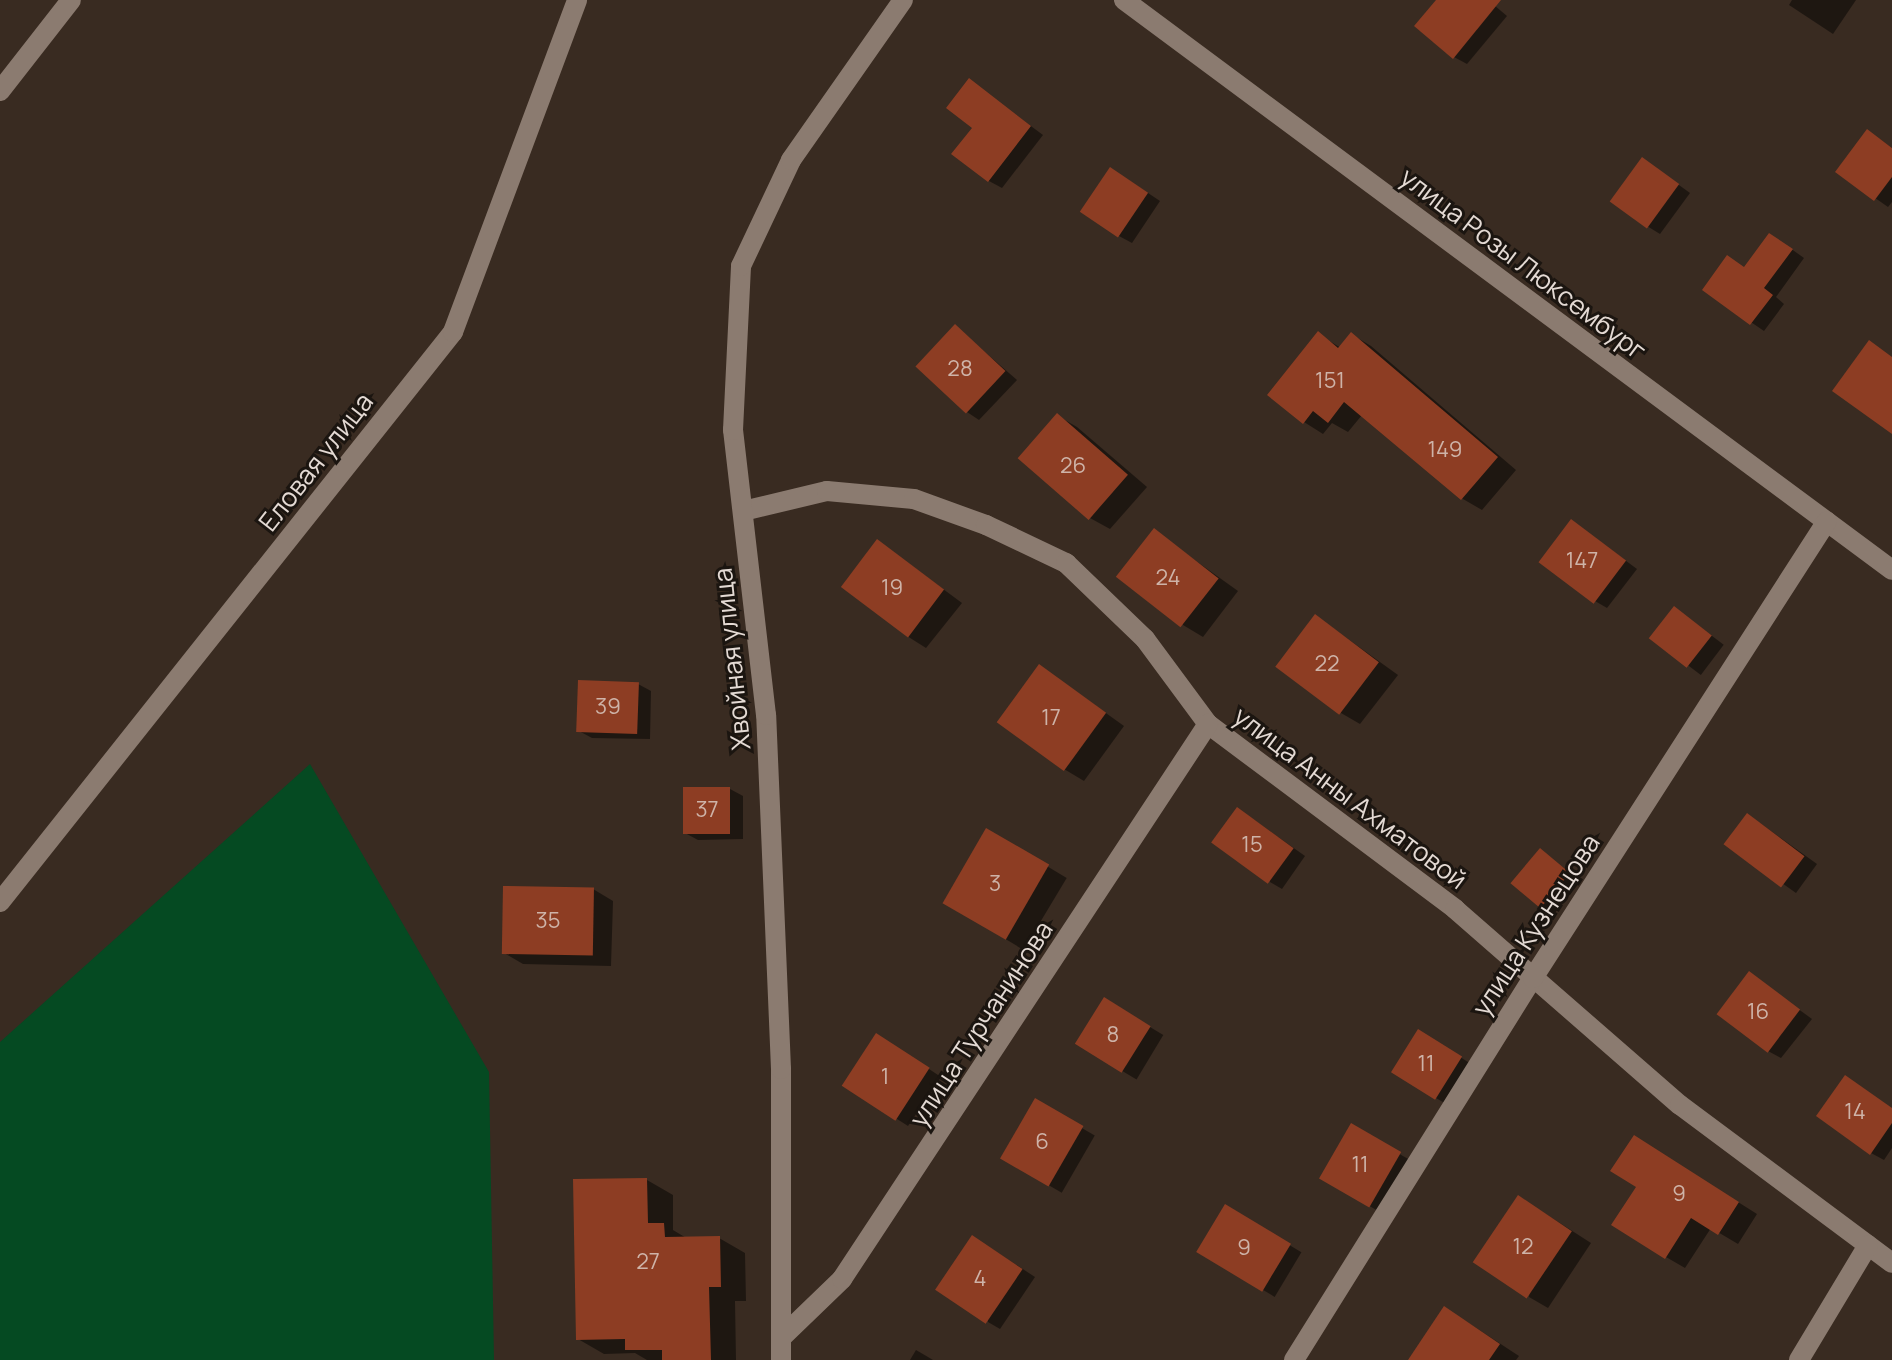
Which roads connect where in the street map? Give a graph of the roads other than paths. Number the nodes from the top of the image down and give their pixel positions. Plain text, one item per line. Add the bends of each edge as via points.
1 (71, 0) edge
2 (577, 0) edge
3 (903, 0) edge
4 (1124, 0) edge
5 (0, 91) edge
6 (743, 511) junction
7 (1827, 521) junction
8 (1892, 570) edge
9 (1208, 724) junction
10 (0, 902) edge
11 (1533, 978) junction
12 (1868, 1245) junction
13 (1892, 1263) edge
14 (781, 1338) junction
15 (781, 1360) edge
16 (1294, 1360) edge
17 (1799, 1360) edge

1 - 5 street
2 - 10 street, Еловая улица via 453,332
3 - 6 street, Хвойная улица via 791,160 741,266 733,430
4 - 7 street, улица Розы Люксембург
6 - 9 street, улица Анны Ахматовой via 827,491 914,499 986,525 1066,563 1145,639
6 - 14 street, Хвойная улица via 766,715 781,1069
7 - 8 street, улица Розы Люксембург
7 - 11 street, улица Кузнецова
9 - 11 street, улица Анны Ахматовой via 1455,909
9 - 14 street, улица Турчанинова via 842,1279
11 - 12 street, улица Анны Ахматовой via 1680,1105
11 - 16 street, улица Кузнецова
12 - 13 street, улица Анны Ахматовой
12 - 17 street
14 - 15 street, Хвойная улица

